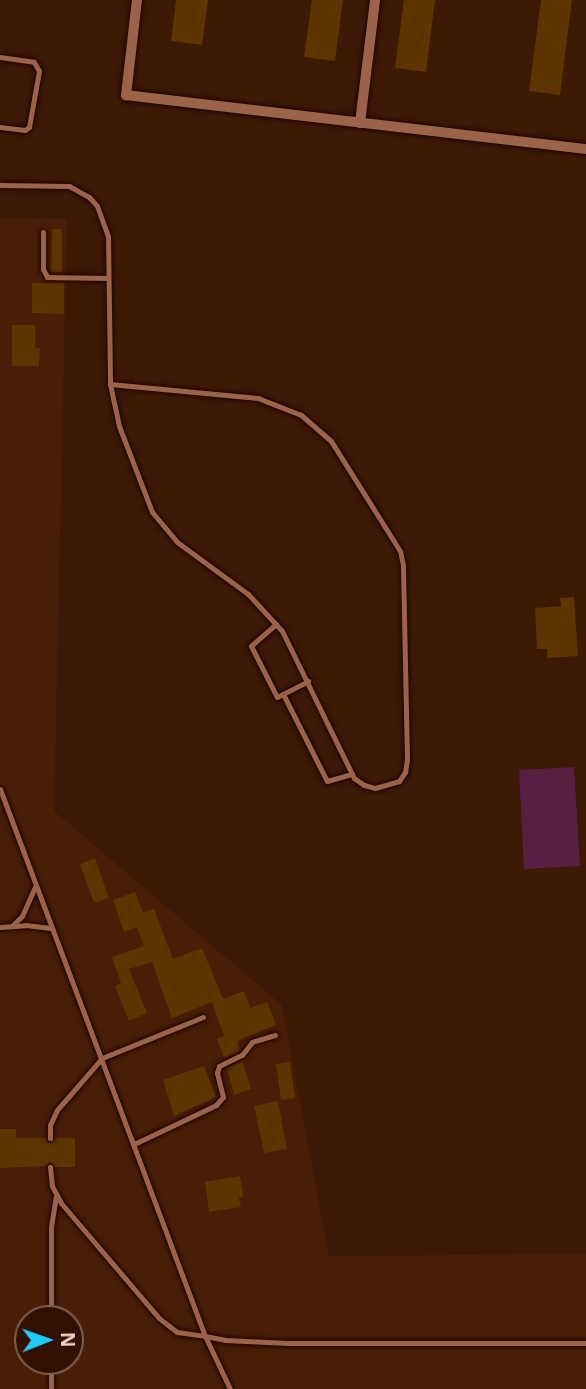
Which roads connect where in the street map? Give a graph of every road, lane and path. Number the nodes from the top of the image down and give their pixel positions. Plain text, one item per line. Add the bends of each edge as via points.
1 (137, 0) edge
2 (375, 0) edge
3 (0, 57) edge
4 (360, 123) junction
5 (0, 127) edge
6 (586, 149) edge
7 (0, 185) edge
8 (43, 232) dead end
9 (108, 278) junction
10 (110, 384) junction
11 (275, 624) junction
12 (308, 681) junction
13 (283, 694) junction
14 (352, 774) junction
15 (0, 789) edge
16 (35, 886) junction
17 (12, 926) junction
18 (0, 927) edge
19 (51, 928) junction
20 (203, 1017) dead end
21 (275, 1035) dead end
22 (102, 1058) junction
23 (50, 1138) dead end
24 (134, 1144) junction
25 (50, 1167) dead end
26 (56, 1196) junction
27 (51, 1305) edge
28 (205, 1336) junction
29 (586, 1343) edge
30 (230, 1389) edge

1 - 4 street via 126,95
2 - 4 street
3 - 5 lane via 34,62 39,71 29,127
4 - 6 street
7 - 9 lane via 69,186 89,197 108,236
8 - 9 lane via 44,275
9 - 10 lane
10 - 11 lane via 119,426 152,512 177,542 248,594
10 - 14 lane via 258,398 301,415 331,441 400,551 405,582 405,772 399,781 375,788
11 - 12 lane
11 - 13 lane via 251,646 277,697
12 - 13 lane
12 - 14 lane
13 - 14 lane via 327,781
15 - 16 lane
16 - 17 lane via 22,916
16 - 19 lane
17 - 18 lane
17 - 19 lane
19 - 22 lane
20 - 22 lane
21 - 24 lane via 252,1042 242,1055 219,1066 223,1097 216,1105
22 - 23 lane via 57,1110
22 - 24 lane
24 - 28 lane
25 - 26 lane
26 - 27 lane via 51,1227
26 - 28 lane via 159,1318 177,1332
28 - 29 lane via 289,1343
28 - 30 lane

